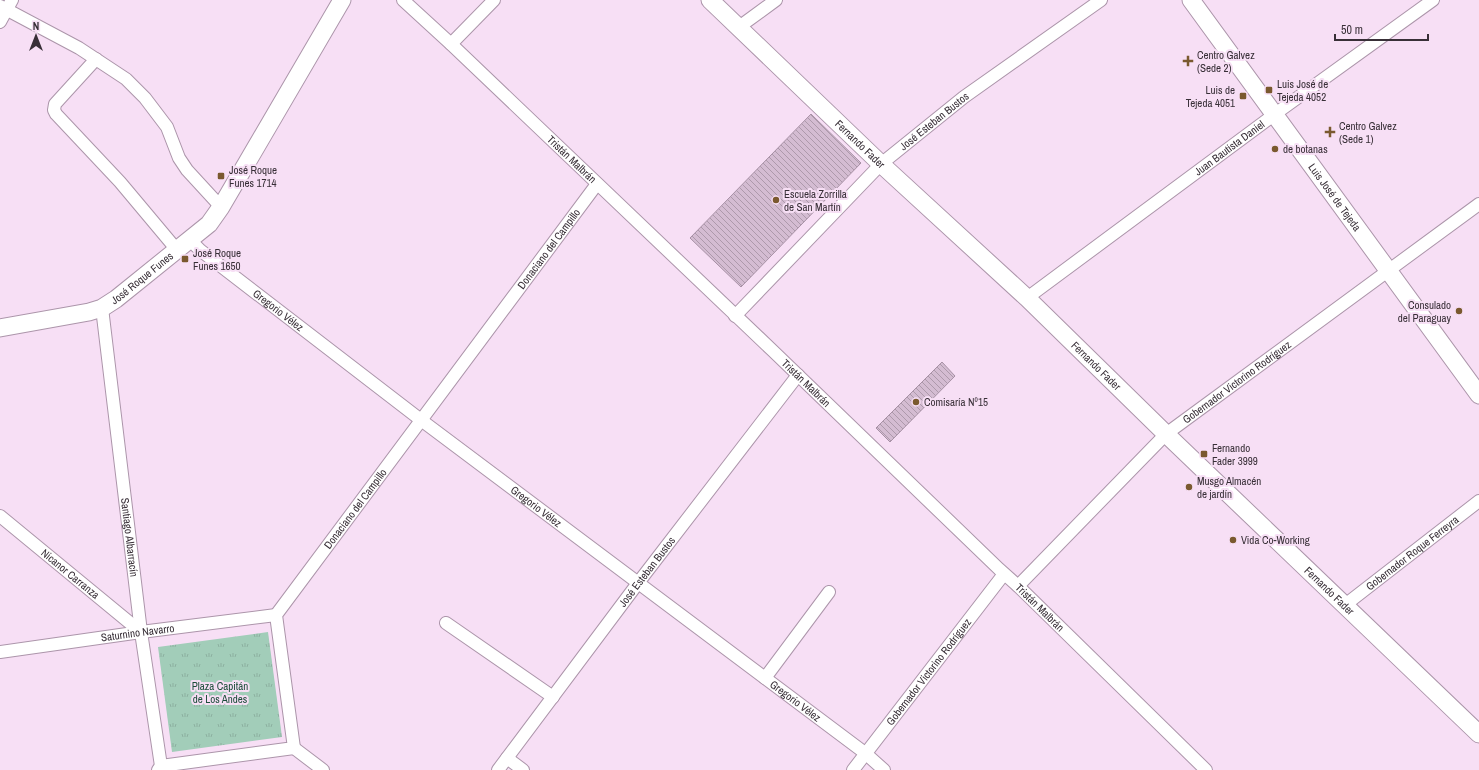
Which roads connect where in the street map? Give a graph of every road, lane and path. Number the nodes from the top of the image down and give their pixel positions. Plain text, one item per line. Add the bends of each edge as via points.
1 (342, 0) edge
2 (403, 0) edge
3 (494, 0) edge
4 (710, 0) edge
5 (776, 0) edge
6 (1101, 0) edge
7 (1191, 0) edge
8 (1433, 0) edge
9 (6, 5) edge
10 (0, 22) edge
11 (739, 27) junction
12 (450, 44) junction
13 (96, 59) junction
14 (1275, 114) junction
15 (881, 164) junction
16 (597, 184) junction
17 (1479, 204) edge
18 (221, 207) junction
19 (184, 245) junction
20 (1389, 271) junction
21 (1027, 298) junction
22 (102, 308) junction
23 (735, 316) junction
24 (0, 328) edge
25 (798, 376) junction
26 (1479, 395) edge
27 (421, 420) junction
28 (1166, 434) junction
29 (1479, 501) edge
30 (0, 516) edge
31 (1004, 574) junction
32 (638, 583) junction
33 (1018, 586) junction
34 (829, 592) dead end
35 (1345, 605) junction
36 (276, 616) junction
37 (446, 623) dead end
38 (141, 632) junction
39 (0, 652) edge
40 (765, 678) junction
41 (553, 696) junction
42 (1479, 734) edge
43 (294, 748) junction
44 (865, 753) junction
45 (508, 758) junction
46 (159, 768) edge
47 (323, 770) edge
48 (498, 770) edge
49 (523, 770) edge
50 (853, 770) edge
51 (884, 770) edge
52 (1206, 770) edge

1 - 18 main road, José Roque Funes
2 - 12 street, Tristán Malbrán
3 - 12 street
4 - 11 main road, Fernando Fader
5 - 11 street
6 - 15 street, José Esteban Bustos via 964,98
7 - 14 main road, Luis José de Tejeda
8 - 14 street, Juan Bautista Daniel
9 - 10 street
9 - 13 street
11 - 15 main road, Fernando Fader
12 - 16 street, Tristán Malbrán
13 - 18 street via 126,79 145,98 167,127 179,158 187,170
13 - 19 street, Gregorio Vélez via 55,104 54,110 120,182
14 - 20 main road, Luis José de Tejeda
14 - 21 street, Juan Bautista Daniel
15 - 21 main road, Fernando Fader
15 - 23 street, José Esteban Bustos
16 - 23 street, Tristán Malbrán
16 - 27 street, Donaciano del Campillo
17 - 20 street, Gobernador Victorino Rodríguez
18 - 19 main road, José Roque Funes via 209,224
19 - 22 main road, José Roque Funes
19 - 27 street, Gregorio Vélez via 200,250
20 - 26 main road, Luis José de Tejeda
20 - 28 street, Gobernador Victorino Rodríguez
21 - 28 main road, Fernando Fader
22 - 24 main road, José Roque Funes via 75,316
22 - 38 street, Santiago Albarracín
23 - 25 street, Tristán Malbrán
25 - 31 street, Tristán Malbrán
25 - 32 street, José Esteban Bustos
27 - 32 street, Gregorio Vélez
27 - 36 street, Donaciano del Campillo
28 - 33 street, Gobernador Victorino Rodríguez
28 - 35 main road, Fernando Fader
29 - 35 street, Gobernador Roque Ferreyra
30 - 38 street, Nicanor Carranza
31 - 33 street, Tristán Malbrán
31 - 44 street, Gobernador Victorino Rodríguez
32 - 40 street, Gregorio Vélez
32 - 41 street, José Esteban Bustos
33 - 52 street, Tristán Malbrán
34 - 40 street
35 - 42 main road, Fernando Fader
36 - 38 street, Saturnino Navarro
36 - 43 street
37 - 41 street
38 - 39 street, Saturnino Navarro
38 - 46 street, Santiago Albarracín
40 - 44 street, Gregorio Vélez
41 - 45 street, José Esteban Bustos
43 - 46 street
43 - 47 street
44 - 50 street, Gobernador Victorino Rodríguez
44 - 51 street, Gregorio Vélez
45 - 48 street, José Esteban Bustos
45 - 49 street

